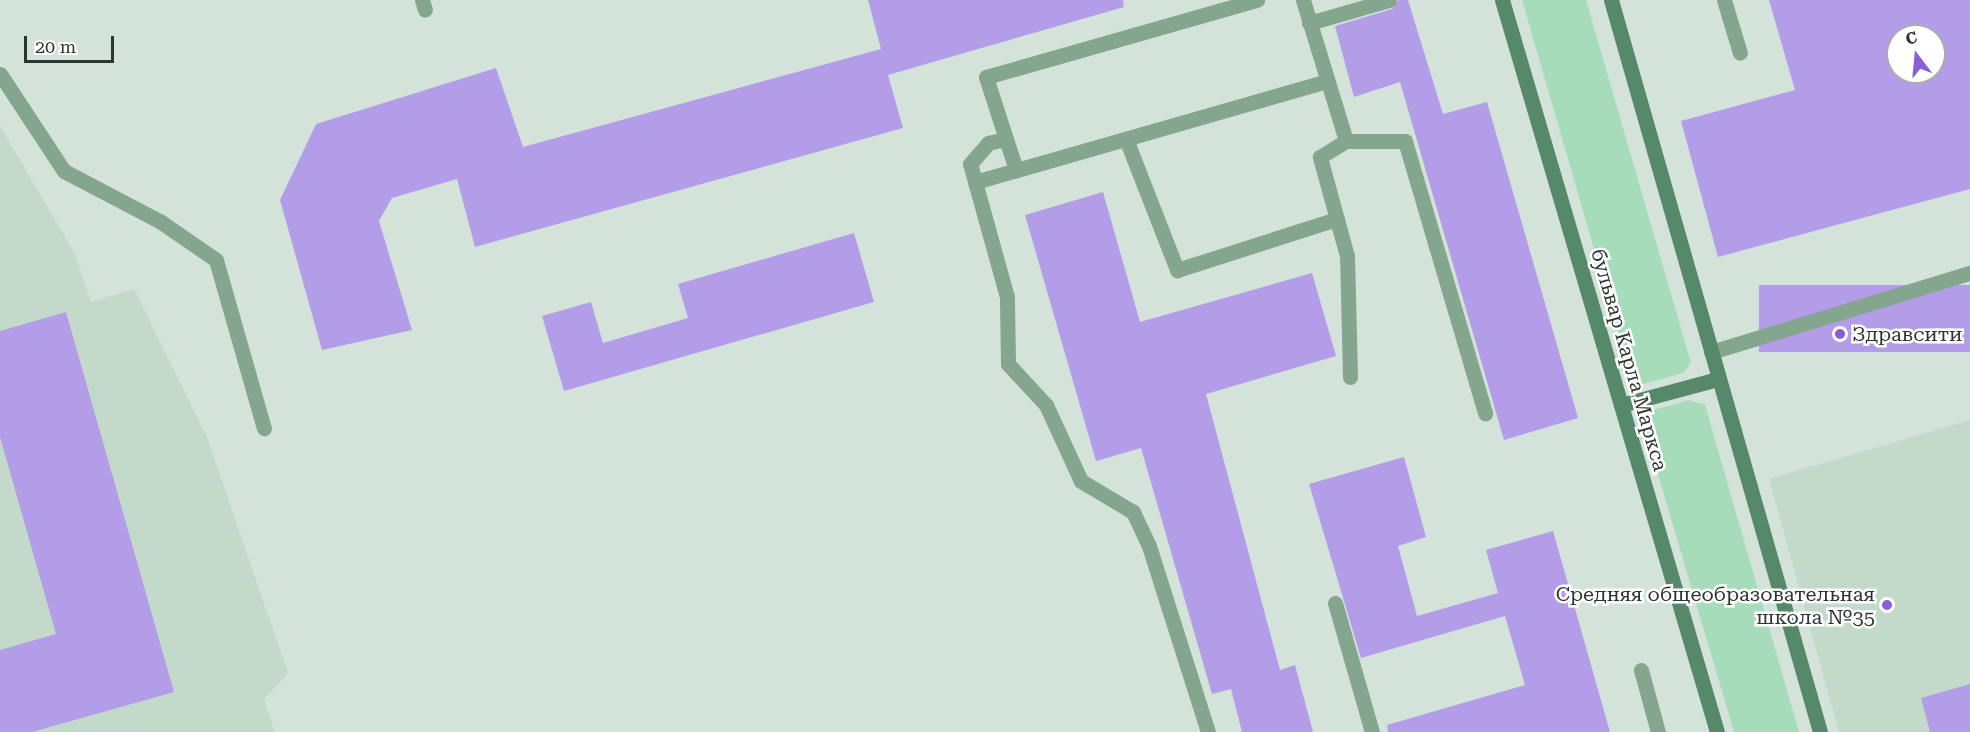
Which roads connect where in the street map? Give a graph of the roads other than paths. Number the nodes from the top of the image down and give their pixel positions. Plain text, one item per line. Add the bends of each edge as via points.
1 (1257, 0) edge
2 (1303, 0) edge
3 (1389, 0) edge
4 (1502, 0) edge
5 (1611, 0) edge
6 (1724, 0) edge
7 (1309, 23) junction
8 (1740, 53) dead end
9 (0, 74) edge
10 (1327, 81) junction
11 (1006, 139) junction
12 (1126, 139) junction
13 (1346, 141) junction
14 (1016, 171) junction
15 (975, 182) junction
16 (1337, 219) junction
17 (1970, 273) edge
18 (1711, 352) junction
19 (1350, 377) dead end
20 (1718, 379) junction
21 (1621, 405) junction
22 (1485, 413) dead end
23 (264, 428) dead end
24 (1335, 603) dead end
25 (1641, 670) dead end
26 (1208, 732) edge
27 (1372, 732) edge
28 (1658, 732) edge
29 (1716, 732) edge
30 (1820, 732) edge

1 - 11 street via 986,77
2 - 7 street
3 - 7 street
4 - 21 street, бульвар Карла Маркса
5 - 18 street
6 - 8 street
7 - 10 street
9 - 23 street via 64,171 161,222 216,260
10 - 12 street
10 - 13 street
11 - 14 street
11 - 15 street via 988,143 970,164
12 - 14 street
12 - 16 street via 1178,270
13 - 16 street via 1320,157
13 - 22 street via 1405,141
14 - 15 street
15 - 26 street via 1007,297 1008,364 1046,405 1082,481 1133,512 1149,546
16 - 19 street via 1347,256
17 - 18 street
18 - 20 street
20 - 21 street
20 - 30 street
21 - 29 street, бульвар Карла Маркса
24 - 27 street
25 - 28 street

